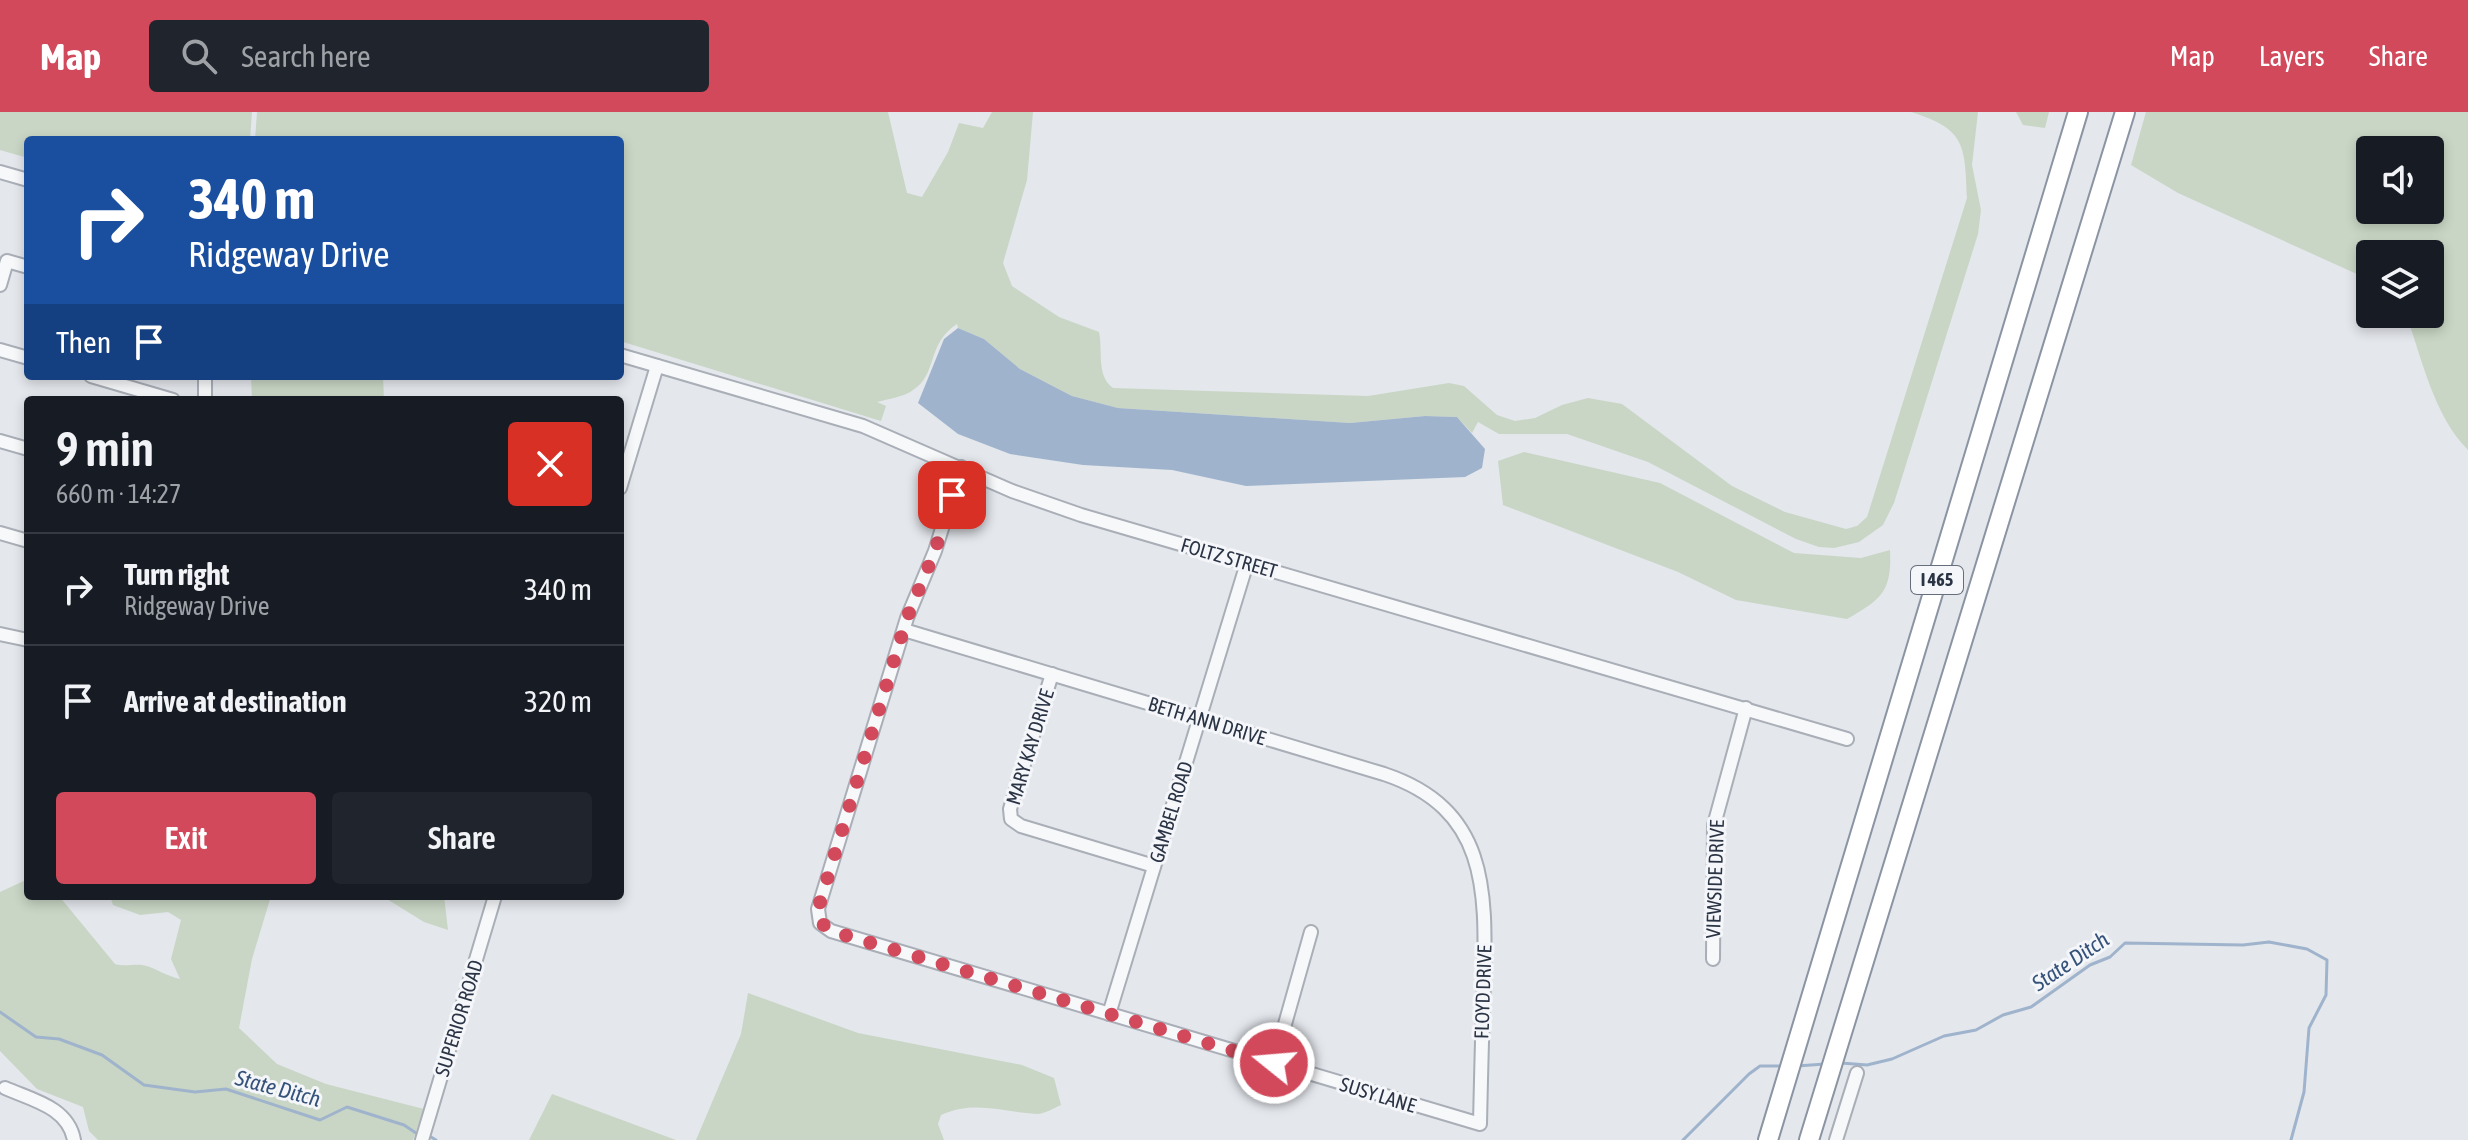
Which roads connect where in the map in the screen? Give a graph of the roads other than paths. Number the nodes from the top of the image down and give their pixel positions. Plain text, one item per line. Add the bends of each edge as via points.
1 (2125, 112) edge
2 (2076, 117) edge
3 (0, 172) edge
4 (24, 179) edge
5 (24, 266) edge
6 (0, 285) edge
7 (0, 350) edge
8 (624, 356) edge
9 (24, 357) edge
10 (657, 366) junction
11 (105, 380) edge
12 (159, 396) edge
13 (0, 441) edge
14 (24, 448) edge
15 (961, 467) junction
16 (624, 475) edge
17 (0, 533) edge
18 (24, 540) edge
19 (1247, 563) junction
20 (904, 630) junction
21 (0, 634) edge
22 (24, 639) edge
23 (1052, 674) junction
24 (1746, 708) junction
25 (1200, 719) junction
26 (1847, 739) dead end
27 (1476, 861) joint
28 (1154, 866) junction
29 (494, 900) edge
30 (1311, 932) dead end
31 (1713, 959) dead end
32 (1109, 1014) junction
33 (1274, 1063) junction
34 (1857, 1073) dead end
35 (5, 1088) dead end
36 (1480, 1124) joint
37 (74, 1140) edge
38 (422, 1140) edge
39 (1768, 1140) edge
40 (1809, 1140) edge
41 (1836, 1140) edge

1 - 40 highway, I 465
2 - 39 highway, I 465
3 - 4 street
5 - 6 street via 7,261
7 - 9 street
8 - 10 street, FOLTZ STREET
10 - 15 street, FOLTZ STREET via 863,426
10 - 16 street
11 - 12 street
13 - 14 street
15 - 19 street, FOLTZ STREET via 1056,507
15 - 20 street
17 - 18 street
19 - 24 street, FOLTZ STREET
19 - 25 street, GAMBEL ROAD
20 - 23 street, BETH ANN DRIVE
20 - 32 street, SUSY LANE via 818,909 820,923 831,931
21 - 22 street
23 - 25 street, BETH ANN DRIVE
23 - 28 street, MARY KAY DRIVE via 1011,819 1019,826
24 - 26 street, FOLTZ STREET
24 - 31 street, VIEWSIDE DRIVE via 1714,825
25 - 27 street, BETH ANN DRIVE via 1408,784 1447,812
25 - 28 street, GAMBEL ROAD
27 - 36 street, FLOYD DRIVE via 1486,913
28 - 32 street, GAMBEL ROAD
29 - 38 street, SUPERIOR ROAD
30 - 33 street
32 - 33 street, SUSY LANE
33 - 36 street, SUSY LANE
34 - 41 street
35 - 37 street via 58,1112

